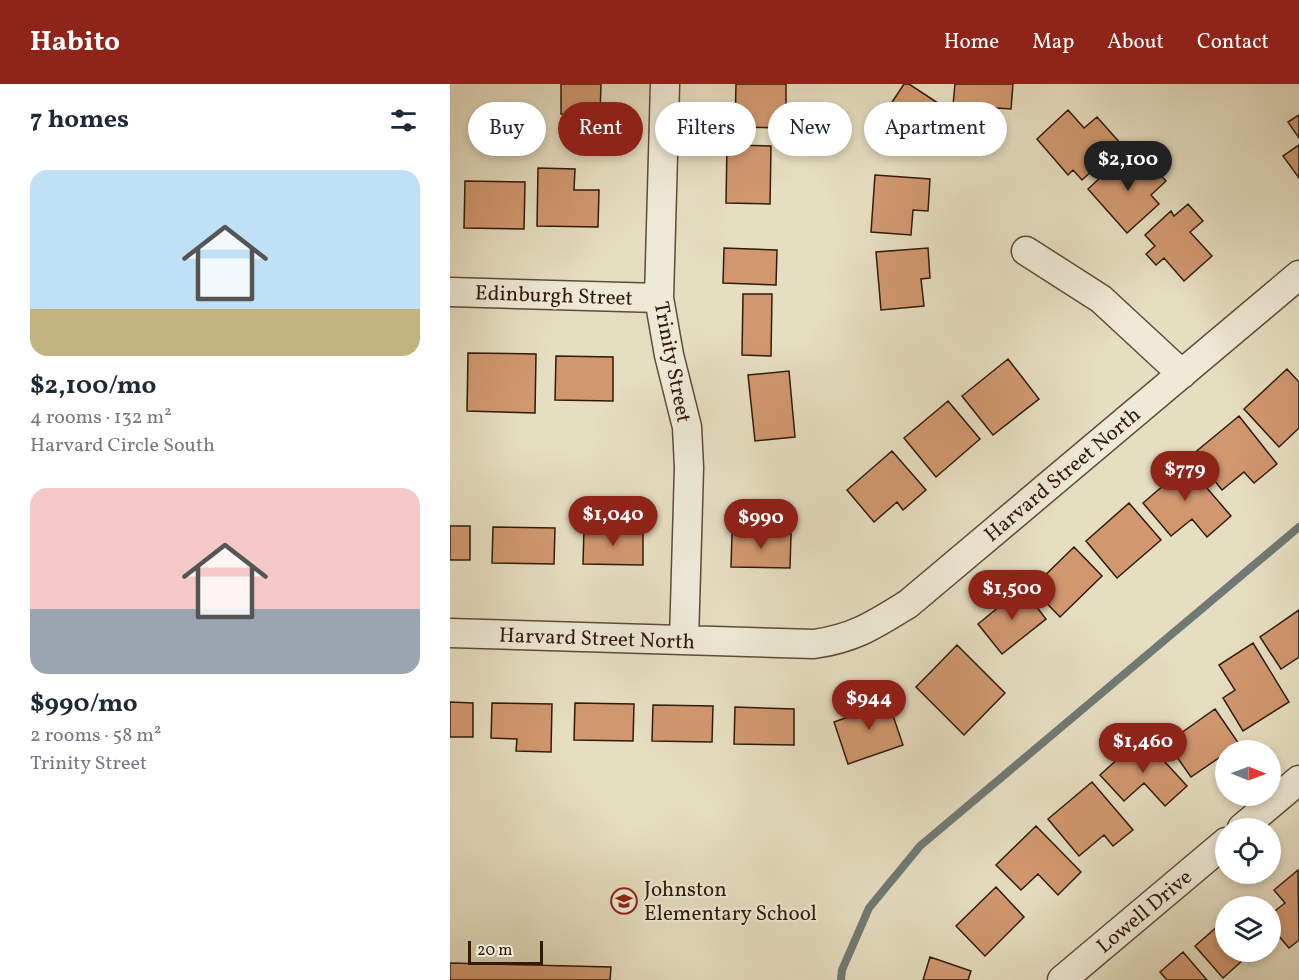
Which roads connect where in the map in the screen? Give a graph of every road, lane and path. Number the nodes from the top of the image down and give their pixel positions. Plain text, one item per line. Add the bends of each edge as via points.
1 (664, 84) edge
2 (1026, 251) dead end
3 (1299, 275) edge
4 (450, 292) edge
5 (659, 298) junction
6 (1182, 374) junction
7 (450, 633) edge
8 (684, 640) junction
9 (1299, 780) edge
10 (1254, 818) edge
11 (1215, 851) edge
12 (1062, 980) edge

1 - 5 street, Trinity Street
2 - 6 street via 1101,299
3 - 6 street, Harvard Street North
4 - 5 street, Edinburgh Street
5 - 8 street, Trinity Street via 687,427
6 - 8 street, Harvard Street North via 908,604 868,629 814,644
7 - 8 street, Harvard Street North
9 - 10 street
11 - 12 street, Lowell Drive

